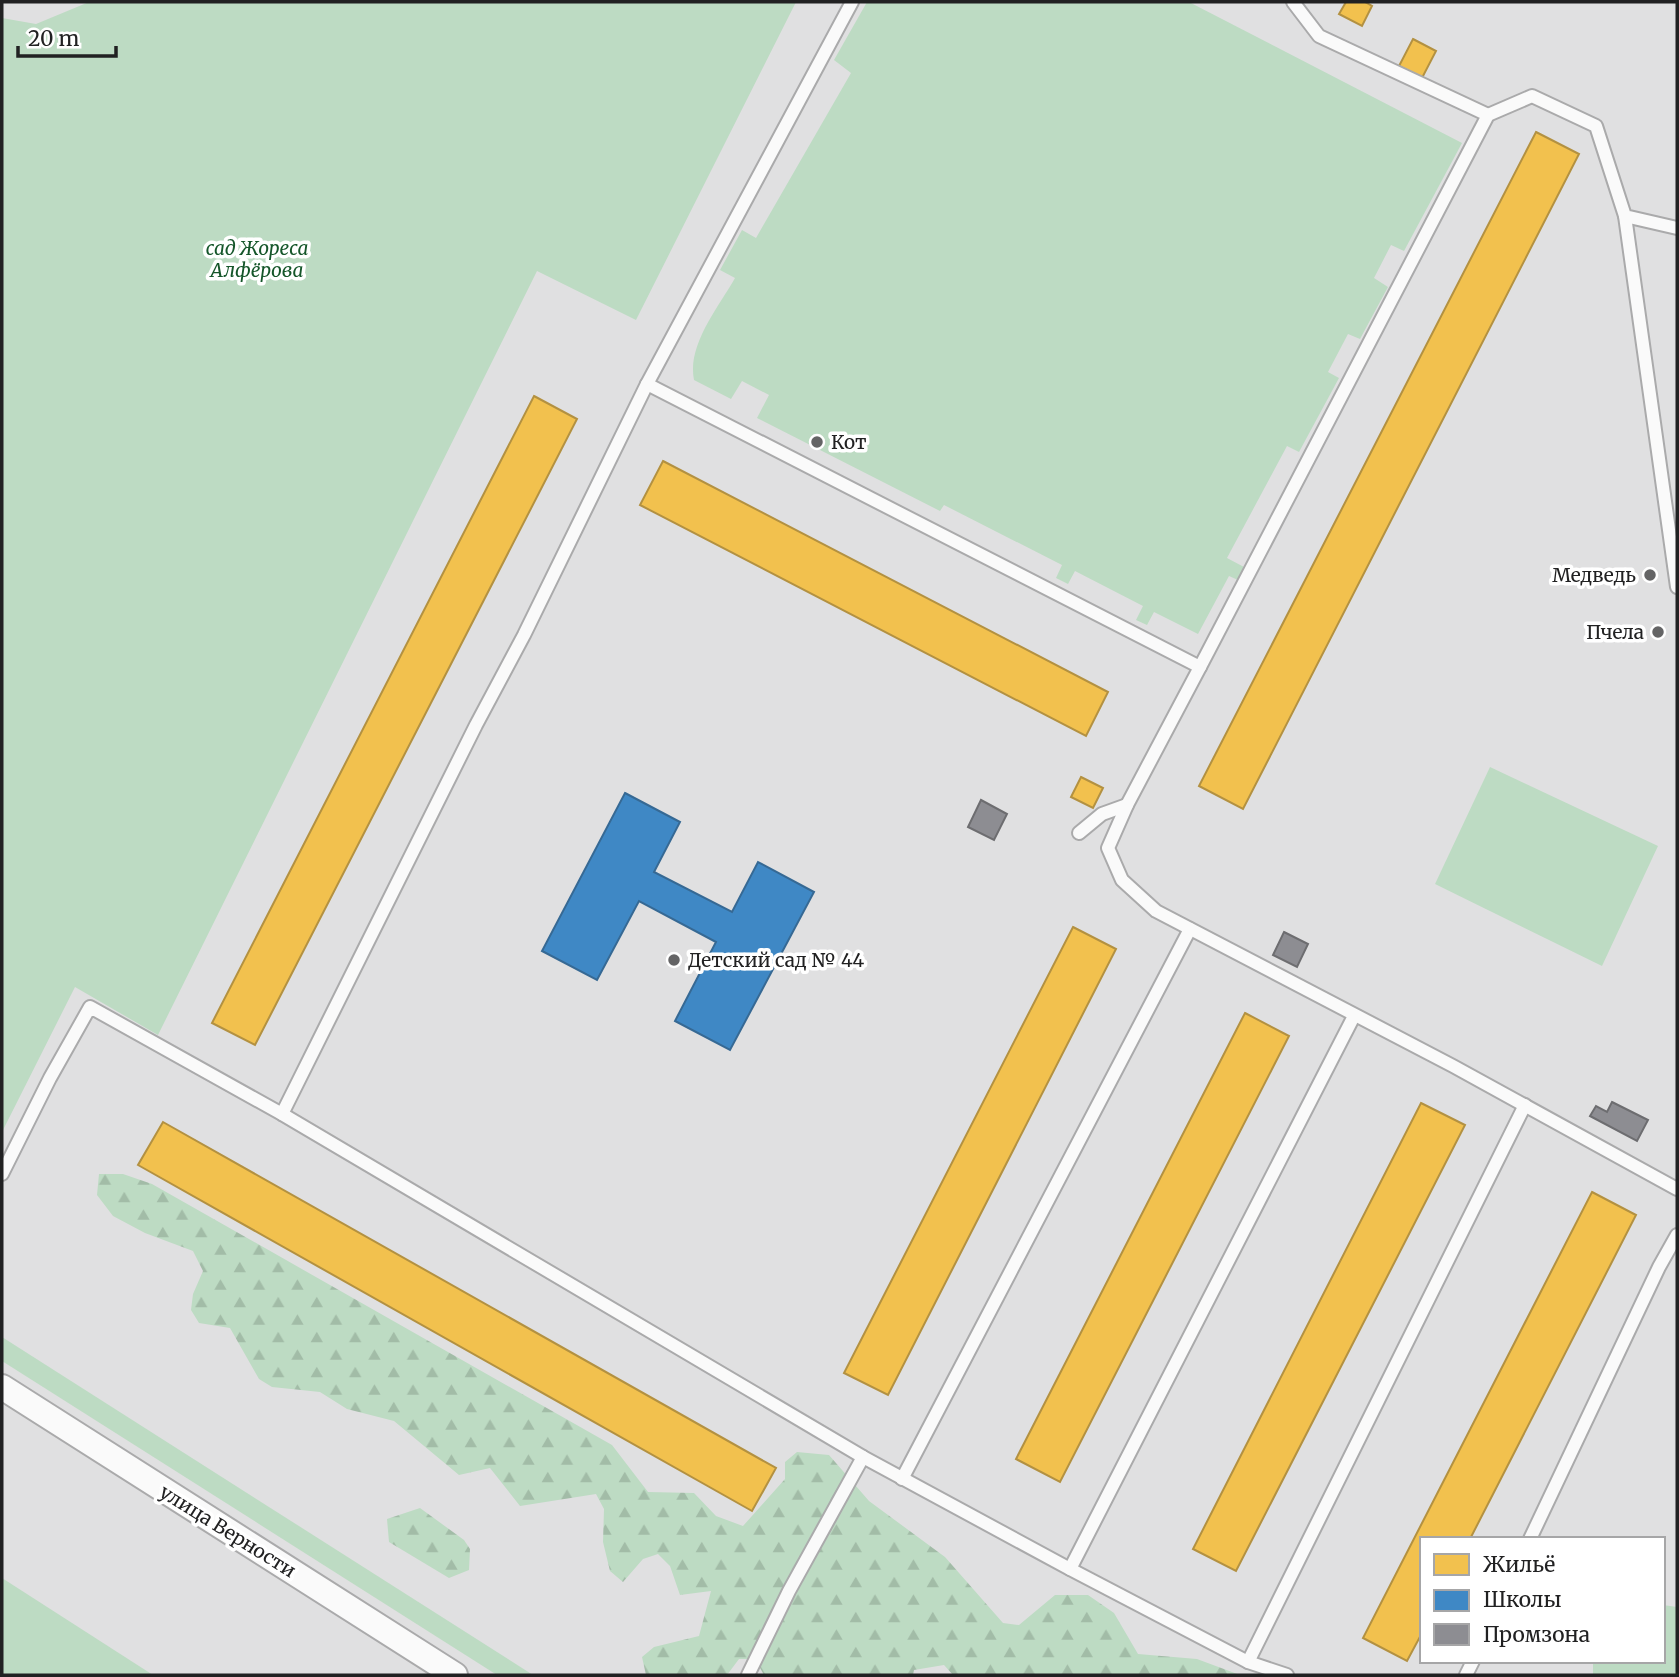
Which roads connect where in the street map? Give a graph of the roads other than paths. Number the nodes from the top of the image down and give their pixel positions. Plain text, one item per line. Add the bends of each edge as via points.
1 (852, 2) edge
2 (1293, 2) edge
3 (1488, 115) junction
4 (1625, 216) junction
5 (1677, 228) edge
6 (647, 384) junction
7 (1677, 587) edge
8 (1200, 667) junction
9 (1128, 805) junction
10 (1079, 833) dead end
11 (1190, 929) junction
12 (1354, 1016) junction
13 (1525, 1105) junction
14 (282, 1114) junction
15 (2, 1174) edge
16 (1677, 1189) edge
17 (1677, 1235) edge
18 (2, 1387) edge
19 (863, 1457) junction
20 (902, 1479) junction
21 (1531, 1537) edge
22 (1070, 1569) junction
23 (1248, 1662) junction
24 (455, 1675) edge
25 (748, 1675) edge
26 (1287, 1675) edge

1 - 6 lane
2 - 3 lane via 1319,36
3 - 4 lane via 1532,96 1596,126
3 - 8 lane
4 - 5 lane
4 - 7 lane
6 - 8 lane
6 - 14 lane
8 - 9 lane
9 - 10 lane via 1102,814
9 - 11 lane via 1108,848 1122,880 1156,911
11 - 12 lane
11 - 20 lane
12 - 13 lane
12 - 22 lane
13 - 16 lane
13 - 23 lane
14 - 15 lane via 90,1007
14 - 19 lane
17 - 21 lane
18 - 24 street, улица Верности
19 - 20 lane
19 - 25 lane
20 - 22 lane
22 - 23 lane
23 - 26 lane

